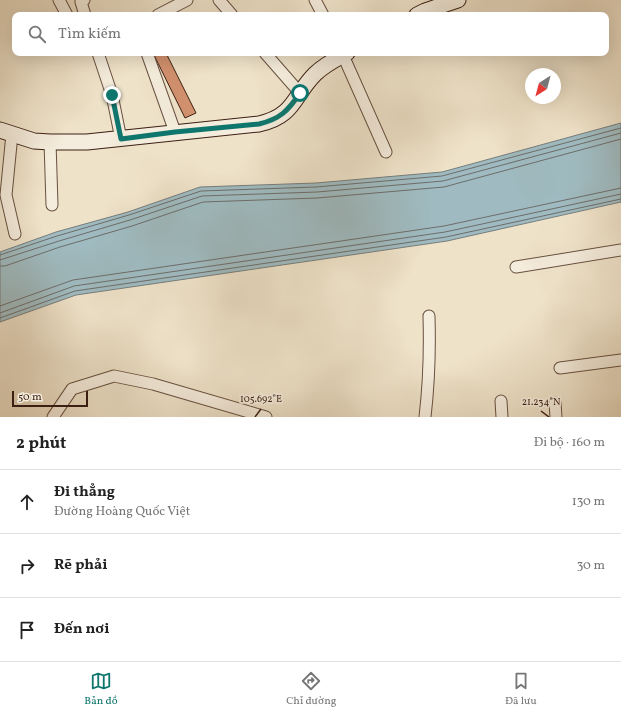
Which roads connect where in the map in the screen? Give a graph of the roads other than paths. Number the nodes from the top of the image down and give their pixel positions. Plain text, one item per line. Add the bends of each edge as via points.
1 (59, 0) edge
2 (219, 0) edge
3 (315, 0) edge
4 (454, 0) edge
5 (180, 2) edge
6 (84, 7) edge
7 (65, 12) edge
8 (73, 12) edge
9 (163, 12) edge
10 (229, 12) edge
11 (321, 12) edge
12 (423, 12) edge
13 (99, 56) edge
14 (148, 56) edge
15 (268, 56) edge
16 (341, 56) edge
17 (345, 56) edge
18 (300, 93) junction
19 (6, 132) edge
20 (175, 132) junction
21 (121, 139) junction
22 (50, 142) junction
23 (386, 152) dead end
24 (52, 205) dead end
25 (16, 234) dead end
26 (621, 250) edge
27 (516, 268) dead end
28 (429, 316) dead end
29 (621, 360) edge
30 (560, 368) dead end
31 (501, 401) dead end
32 (555, 403) dead end
33 (53, 417) edge
34 (266, 417) edge
35 (425, 417) edge
36 (502, 417) edge
37 (556, 417) edge

1 - 7 street
2 - 10 street
3 - 11 street
4 - 12 street
5 - 9 street
6 - 8 street
13 - 21 street via 112,95
14 - 20 street
15 - 18 street
16 - 18 street via 314,74
17 - 23 street
18 - 20 street via 289,109 270,122
19 - 22 street via 34,141
19 - 25 street via 6,194
20 - 21 street
21 - 22 street
22 - 24 street
26 - 27 street
28 - 35 street via 429,390
29 - 30 street
31 - 36 street
32 - 37 street
33 - 34 street via 72,389 114,376 153,384

